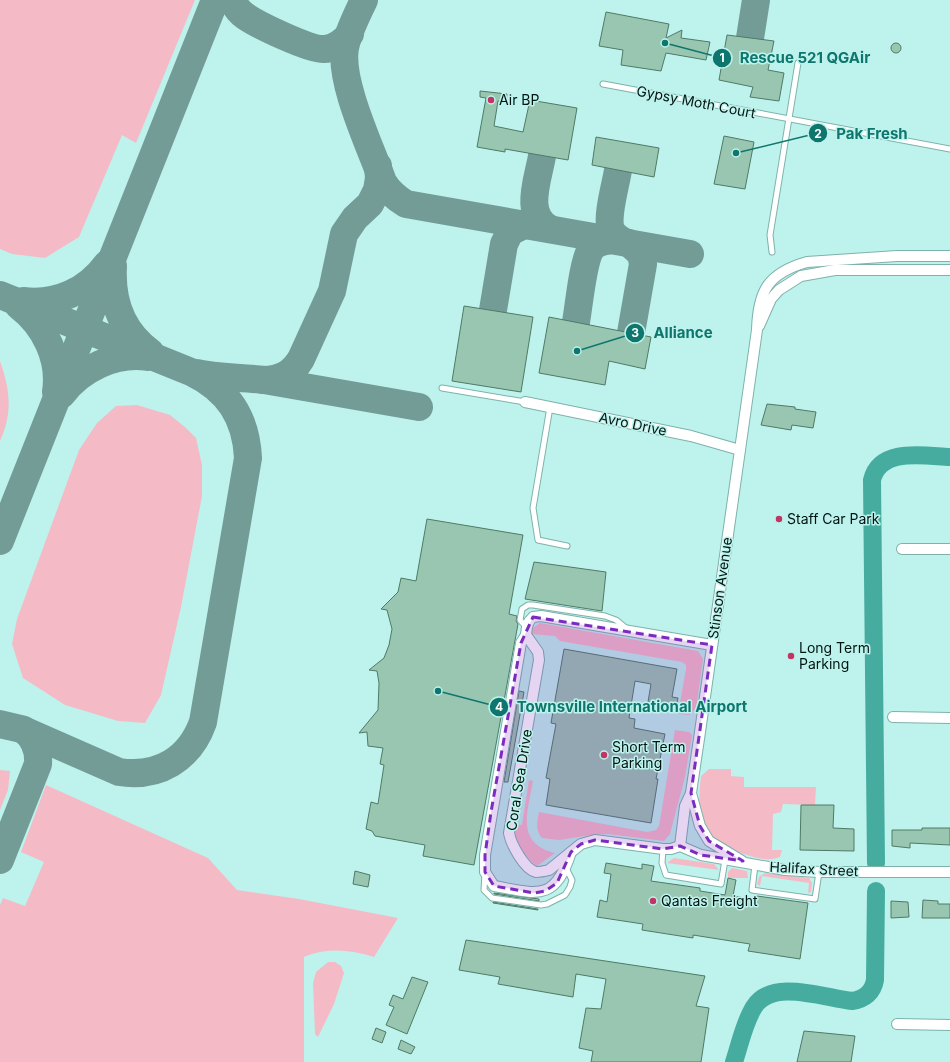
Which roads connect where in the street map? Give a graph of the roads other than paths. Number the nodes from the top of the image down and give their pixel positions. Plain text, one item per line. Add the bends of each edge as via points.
1 (798, 62) dead end
2 (603, 84) dead end
3 (788, 120) junction
4 (950, 149) edge
5 (772, 252) dead end
6 (950, 256) edge
7 (950, 270) edge
8 (757, 330) junction
9 (442, 388) dead end
10 (525, 402) joint
11 (550, 407) junction
12 (740, 450) junction
13 (567, 546) dead end
14 (902, 549) dead end
15 (950, 549) edge
16 (526, 631) junction
17 (712, 645) junction
18 (893, 718) dead end
19 (950, 718) edge
20 (691, 793) junction
21 (680, 846) junction
22 (663, 849) junction
23 (571, 852) junction
24 (726, 860) junction
25 (743, 861) junction
26 (755, 865) junction
27 (566, 868) junction
28 (485, 872) junction
29 (819, 872) junction
30 (950, 872) edge
31 (897, 1024) dead end
32 (950, 1025) edge

1 - 3 lane
2 - 3 lane, Gypsy Moth Court
3 - 4 lane, Gypsy Moth Court
3 - 5 lane via 770,235
6 - 8 street via 897,256 828,260 794,265 774,278 766,288 758,309
7 - 8 street via 835,270 801,276 775,295
8 - 12 street, Stinson Avenue
9 - 10 lane
10 - 11 street, Avro Drive
11 - 12 street, Avro Drive via 691,436
11 - 13 lane via 533,508 538,540
12 - 17 street, Stinson Avenue
14 - 15 street
16 - 17 street via 533,616 540,616
16 - 23 street, Coral Sea Drive via 538,652 539,660 510,838 514,848 535,872 548,870
16 - 28 street via 521,643 491,812
17 - 20 street, Stinson Avenue
18 - 19 street
20 - 21 street, Stinson Avenue via 685,806
20 - 25 street via 698,821 709,841
21 - 22 street, Coral Sea Drive
21 - 24 street, Halifax Street via 701,855
22 - 23 street, Coral Sea Drive via 595,840 581,844
22 - 24 lane via 662,863 666,875 722,884
23 - 27 street
24 - 25 street, Halifax Street
25 - 26 street, Halifax Street
26 - 29 street, Halifax Street
26 - 29 lane via 752,890 815,899
27 - 28 street via 556,883 545,891 534,893 494,886
27 - 28 lane via 572,880 565,895 556,901 541,905 492,898 484,890
29 - 30 street, Halifax Street
31 - 32 street

